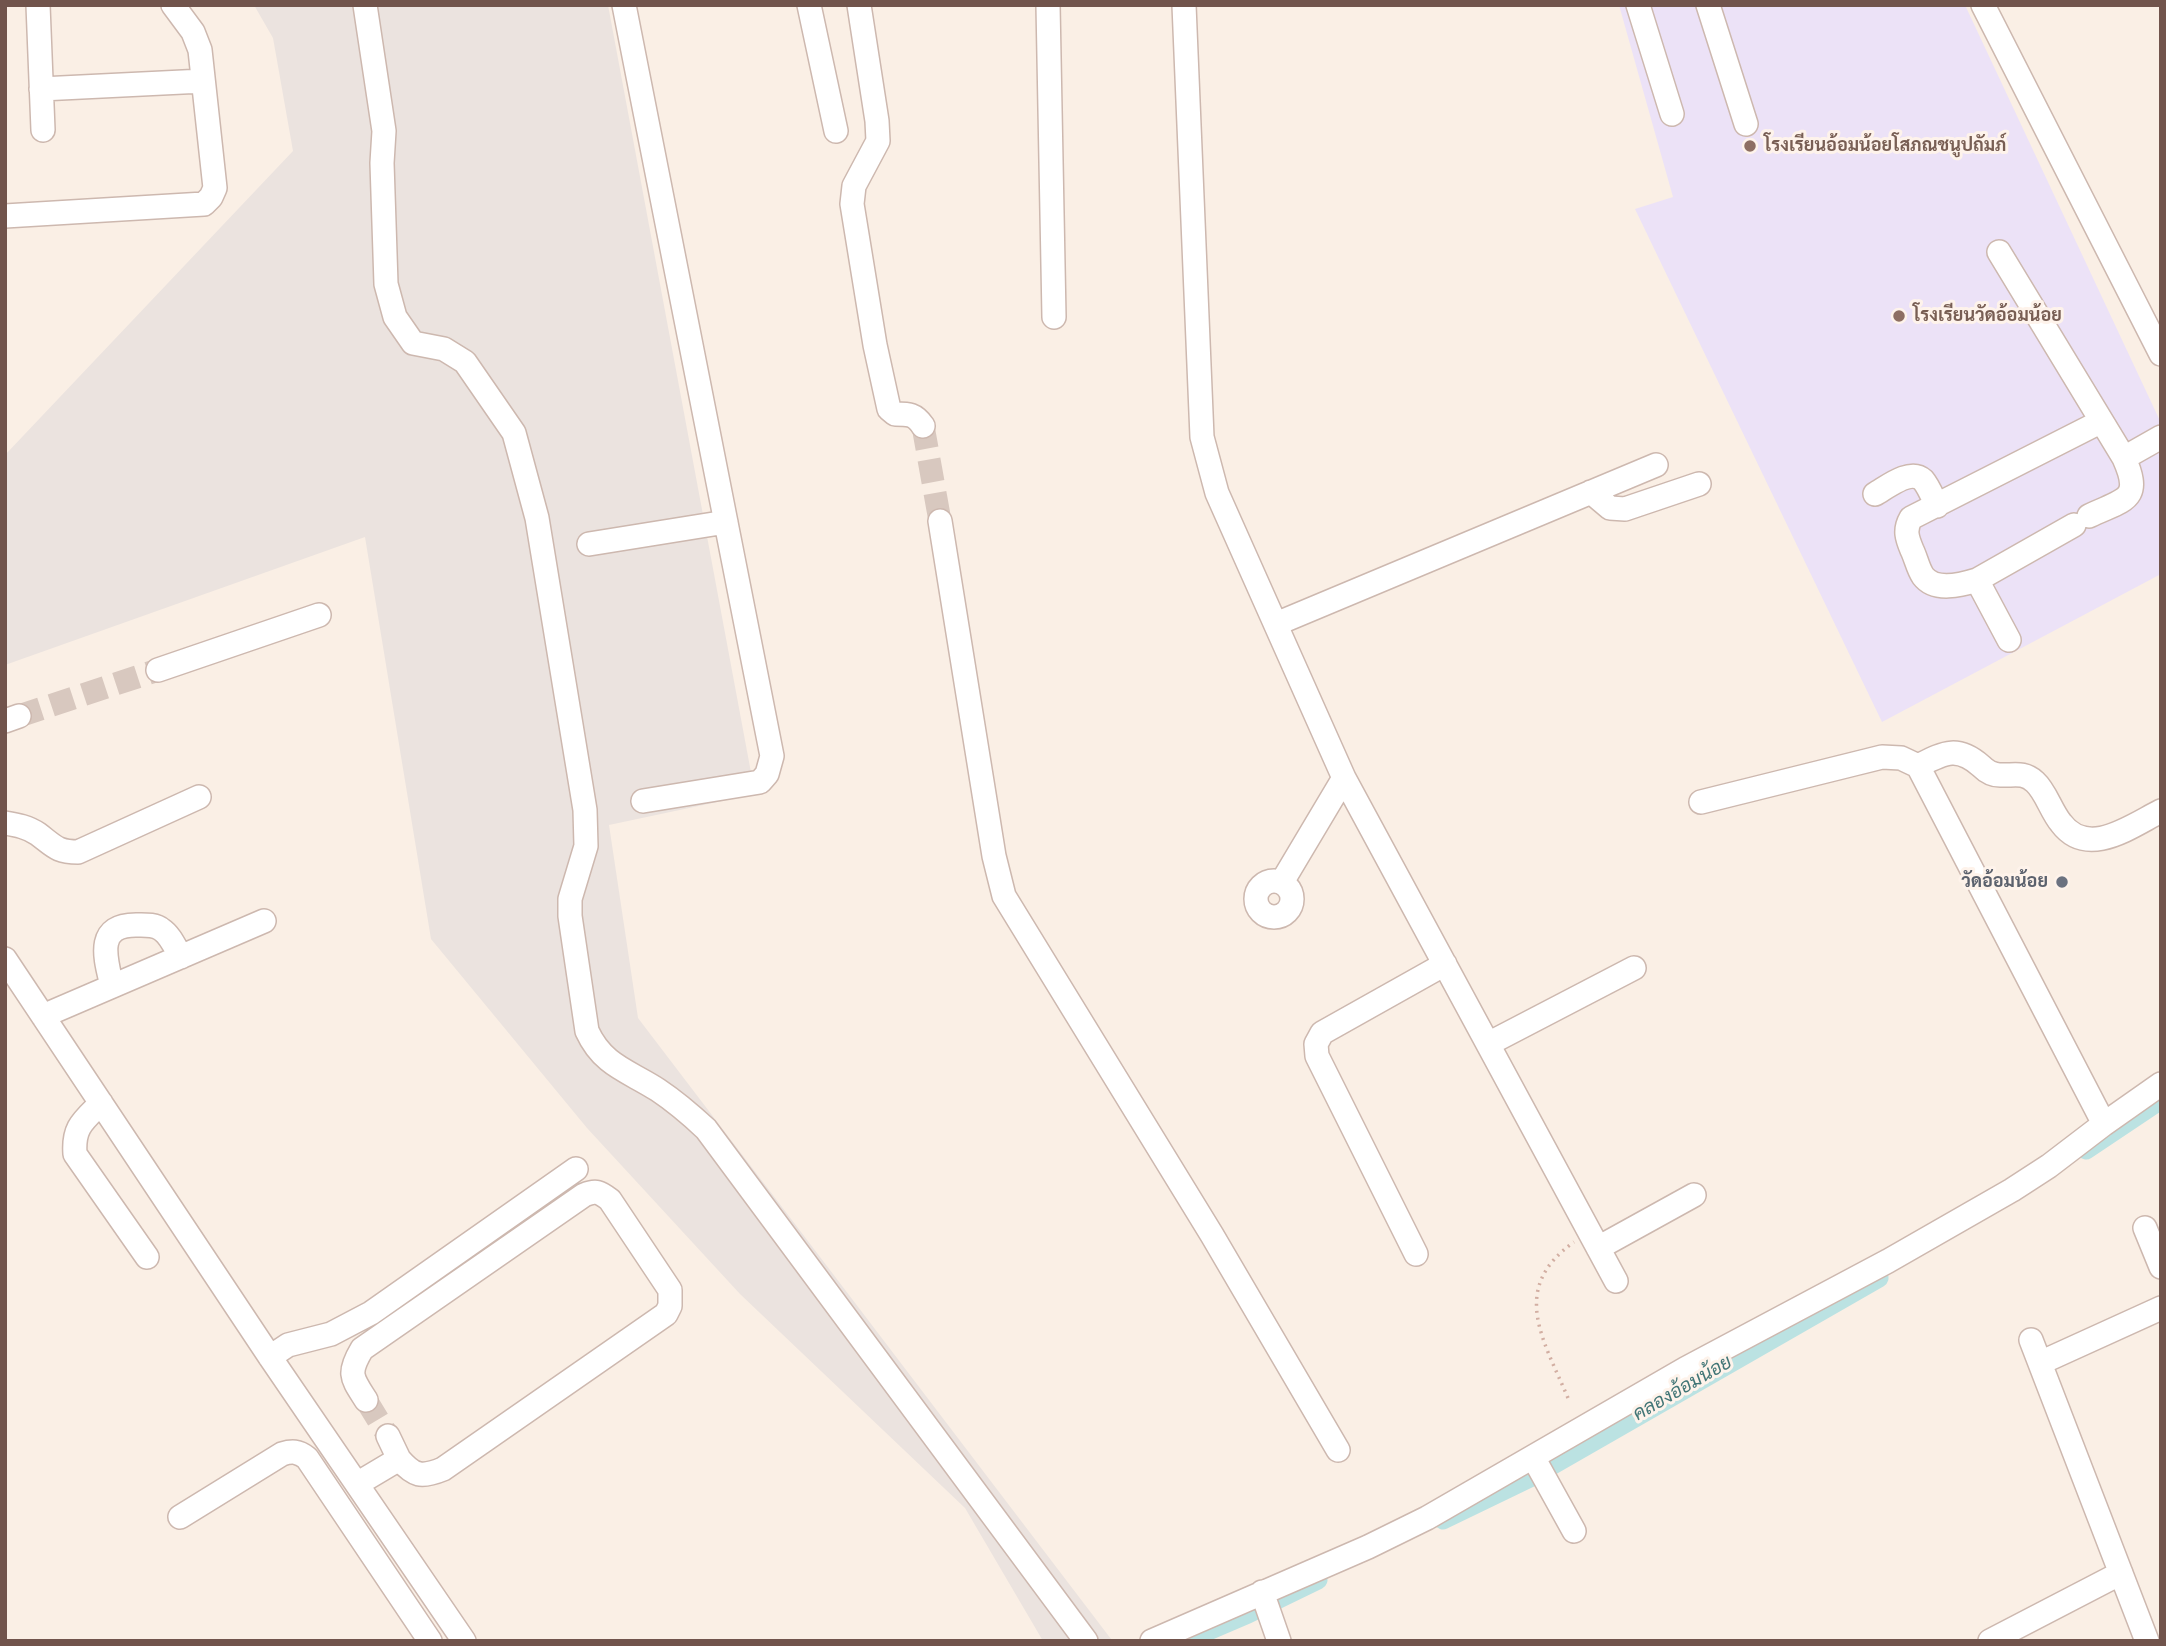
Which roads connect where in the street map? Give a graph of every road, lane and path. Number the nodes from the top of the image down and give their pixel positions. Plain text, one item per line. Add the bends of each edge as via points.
1 (38, 5) edge
2 (173, 5) edge
3 (365, 5) edge
4 (624, 5) edge
5 (809, 5) edge
6 (859, 5) edge
7 (1048, 5) edge
8 (1184, 5) edge
9 (1638, 5) edge
10 (1708, 5) edge
11 (1983, 5) edge
12 (203, 80) junction
13 (41, 89) junction
14 (1672, 114) dead end
15 (1746, 124) dead end
16 (43, 130) dead end
17 (836, 131) dead end
18 (5, 216) edge
19 (1999, 252) dead end
20 (1054, 317) dead end
21 (2161, 354) edge
22 (2100, 422) junction
23 (923, 426) dead end
24 (2161, 437) edge
25 (2124, 458) junction
26 (1656, 465) dead end
27 (1699, 484) dead end
28 (1591, 492) junction
29 (1875, 495) dead end
30 (1937, 506) junction
31 (940, 521) tunnel mouth
32 (726, 522) junction
33 (589, 544) dead end
34 (1977, 580) junction
35 (319, 615) dead end
36 (1276, 624) junction
37 (2009, 640) dead end
38 (158, 670) tunnel mouth
39 (1919, 766) junction
40 (1344, 778) junction
41 (199, 797) dead end
42 (643, 801) dead end
43 (1701, 802) dead end
44 (2161, 811) edge
45 (5, 823) edge
46 (1282, 882) dead end
47 (264, 921) dead end
48 (181, 957) junction
49 (5, 959) edge
50 (1445, 964) junction
51 (1634, 968) dead end
52 (113, 986) junction
53 (43, 1016) junction
54 (1488, 1044) junction
55 (2161, 1084) edge
56 (101, 1103) junction
57 (2104, 1124) junction
58 (576, 1169) dead end
59 (1694, 1195) dead end
60 (2145, 1228) dead end
61 (1594, 1240) junction
62 (1416, 1254) dead end
63 (147, 1257) dead end
64 (2161, 1267) edge
65 (1616, 1281) dead end
66 (2161, 1308) edge
67 (2031, 1340) dead end
68 (270, 1357) junction
69 (2040, 1363) junction
70 (1568, 1398) dead end
71 (366, 1400) tunnel mouth
72 (388, 1436) tunnel mouth
73 (1338, 1450) dead end
74 (399, 1459) junction
75 (1540, 1466) junction
76 (357, 1484) junction
77 (180, 1517) dead end
78 (385, 1525) junction
79 (1574, 1531) dead end
80 (361, 1540) junction
81 (2121, 1573) junction
82 (1265, 1601) junction
83 (430, 1641) edge
84 (464, 1641) edge
85 (1086, 1641) edge
86 (1152, 1641) edge
87 (1279, 1641) edge
88 (1990, 1641) edge
89 (2147, 1641) edge

1 - 13 street
2 - 12 street via 193,32
3 - 85 street via 384,131 386,284 395,317 413,343 444,349 465,362 514,433 537,518 585,810 586,846 570,899 570,916 587,1031 594,1047 607,1060 677,1103 706,1129
4 - 32 street
5 - 17 street
6 - 23 street via 878,141 854,186 852,204 889,409 917,417
7 - 20 street
8 - 36 street via 1202,437 1217,493
9 - 14 street
10 - 15 street
11 - 21 street
12 - 13 street
12 - 18 street via 215,188 204,204
13 - 16 street
19 - 22 street
22 - 25 street
22 - 30 street
24 - 25 street
25 - 34 street via 2133,477 2129,496
26 - 28 street
27 - 28 street via 1625,509 1610,508
28 - 36 street
29 - 30 street via 1916,476
30 - 34 street via 1910,518 1906,527 1924,577 1947,586
31 - 73 street via 1004,896
32 - 33 street
32 - 42 street via 772,756 767,774 760,782
34 - 37 street
35 - 38 street
36 - 40 street
39 - 43 street via 1901,758 1882,757
39 - 44 street via 1944,753 1958,753 1999,776 2013,772 2025,776 2035,782 2062,824 2074,835 2095,841
39 - 57 street
40 - 46 street
40 - 50 street
41 - 45 street via 78,852 65,852 37,833
47 - 48 street
48 - 52 street
48 - 52 street via 163,930 149,925 115,929 107,938 104,954
49 - 53 street
50 - 54 street
50 - 62 street via 1322,1033 1315,1044
51 - 54 street
52 - 53 street
53 - 56 street
54 - 61 street
55 - 57 street
56 - 63 street via 78,1127 75,1154
56 - 68 street
57 - 75 street via 2012,1190 1685,1368
58 - 68 street via 371,1313 331,1334 288,1345
59 - 61 street
60 - 64 street
61 - 65 street
61 - 70 path via 1563,1250 1546,1266 1537,1287 1537,1321
66 - 69 street
67 - 69 street
68 - 76 street
69 - 81 street
71 - 74 street via 352,1378 362,1349 593,1191 610,1200 670,1290 666,1314 443,1469 410,1473
72 - 74 street
74 - 76 street
75 - 79 street
75 - 82 street
76 - 78 street
77 - 80 street via 292,1451 307,1458
78 - 80 street
78 - 84 street
80 - 83 street
81 - 88 street
81 - 89 street
82 - 86 street
82 - 87 street

